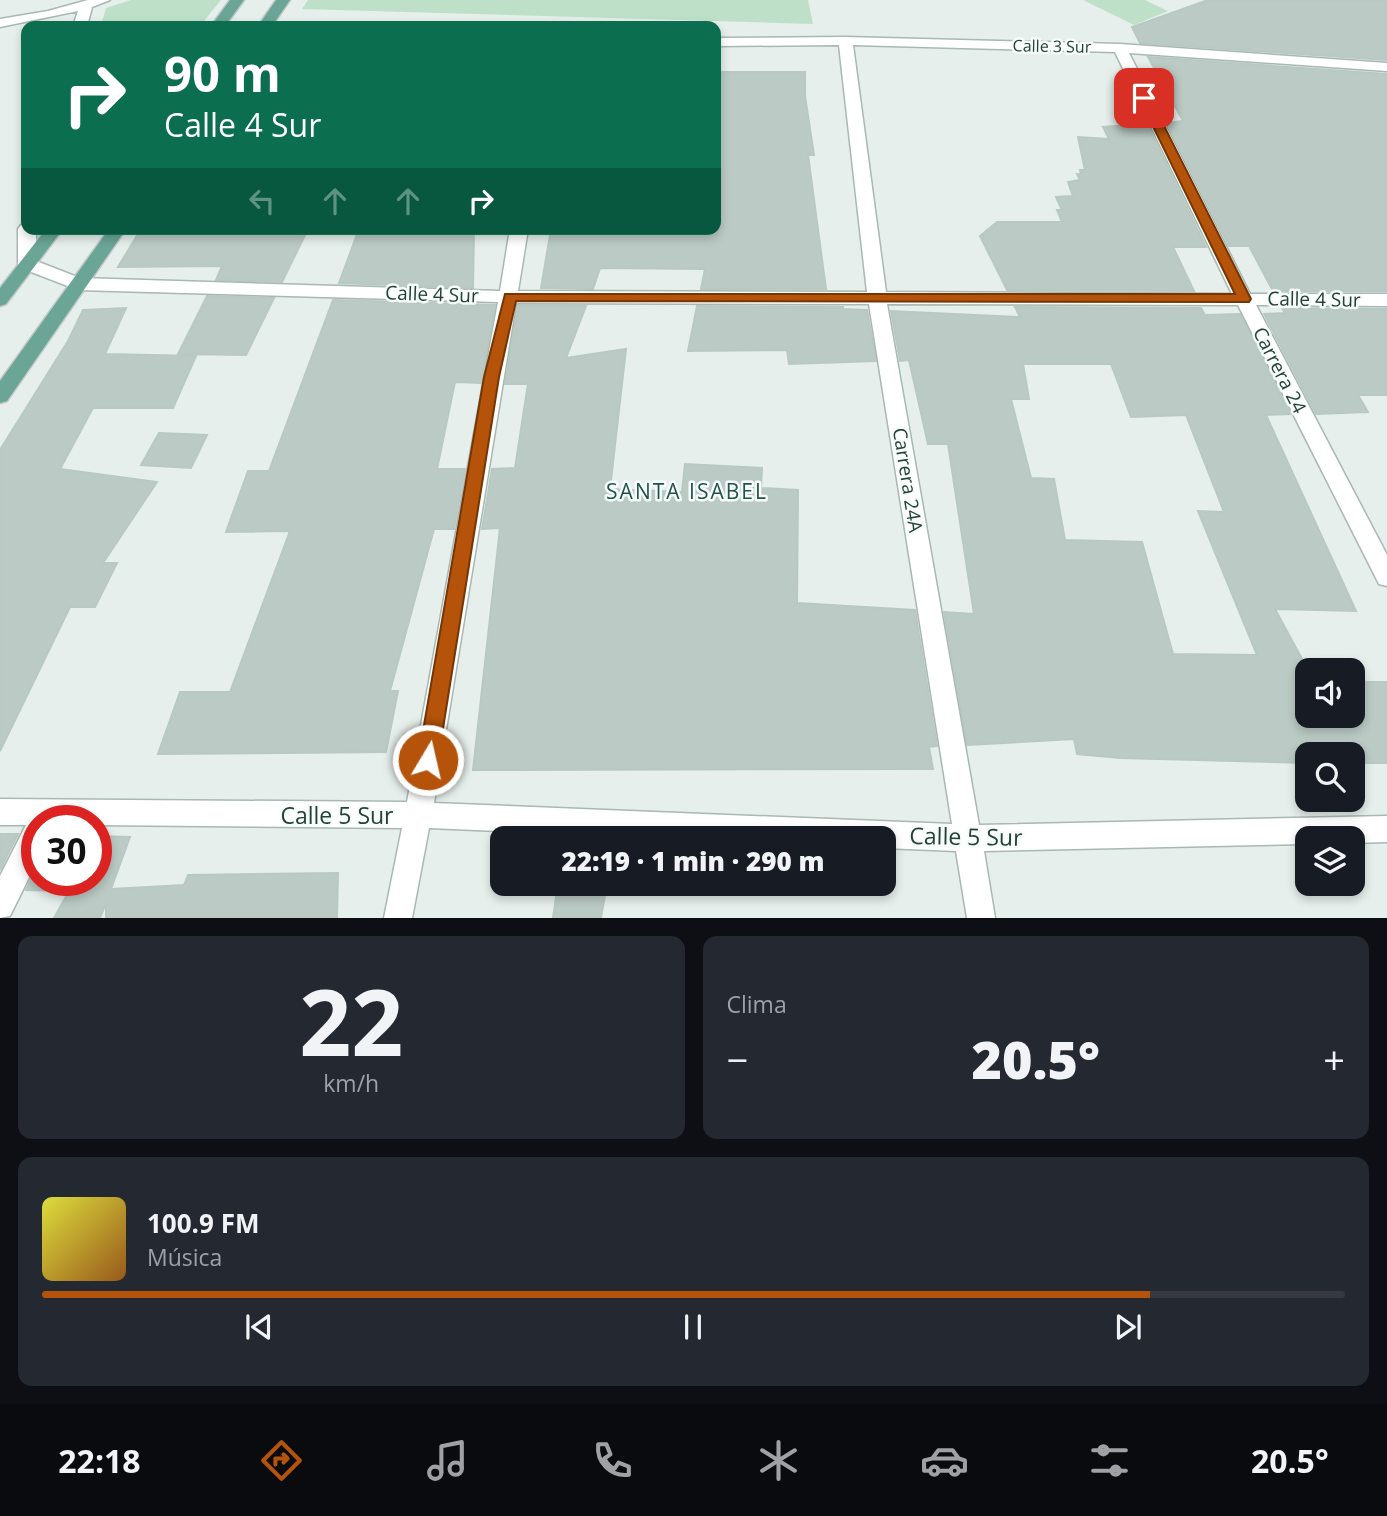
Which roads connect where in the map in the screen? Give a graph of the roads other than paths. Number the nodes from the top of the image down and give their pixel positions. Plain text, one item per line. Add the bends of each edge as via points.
1 (103, 0) edge
2 (237, 0) edge
3 (283, 0) edge
4 (86, 6) junction
5 (82, 21) edge
6 (222, 21) edge
7 (268, 21) edge
8 (7, 22) edge
9 (0, 35) edge
10 (721, 41) edge
11 (845, 41) junction
12 (1120, 48) junction
13 (1387, 67) edge
14 (27, 235) edge
15 (50, 235) edge
16 (114, 235) edge
17 (518, 235) edge
18 (27, 264) junction
19 (78, 284) junction
20 (1, 297) edge
21 (510, 297) junction
22 (877, 297) junction
23 (1244, 299) junction
24 (1387, 300) edge
25 (0, 396) edge
26 (1387, 577) edge
27 (0, 812) edge
28 (419, 815) junction
29 (21, 817) edge
30 (112, 821) edge
31 (1387, 829) edge
32 (967, 838) junction
33 (21, 863) edge
34 (0, 906) edge
35 (398, 918) edge
36 (981, 918) edge

1 - 4 street
2 - 6 main road
3 - 7 main road
4 - 5 street
4 - 8 street
8 - 9 street
10 - 11 street, Calle 3 Sur
11 - 12 street, Calle 3 Sur
11 - 22 street, Carrera 24A
12 - 13 street, Calle 3 Sur
12 - 23 street, Carrera 24
14 - 18 street
15 - 18 main road
16 - 19 main road
17 - 21 street
18 - 19 street, Calle 4 Sur
18 - 20 main road
19 - 21 street, Calle 4 Sur
19 - 25 main road
21 - 22 street, Calle 4 Sur
21 - 28 street via 492,377
22 - 23 street, Calle 4 Sur
22 - 32 street, Carrera 24A
23 - 24 street, Calle 4 Sur
23 - 26 street, Carrera 24
27 - 29 street, Calle 5 Sur
28 - 30 street, Calle 5 Sur
28 - 32 street, Calle 5 Sur
28 - 35 street
31 - 32 street, Calle 5 Sur
32 - 36 street, Carrera 24A
33 - 34 street

